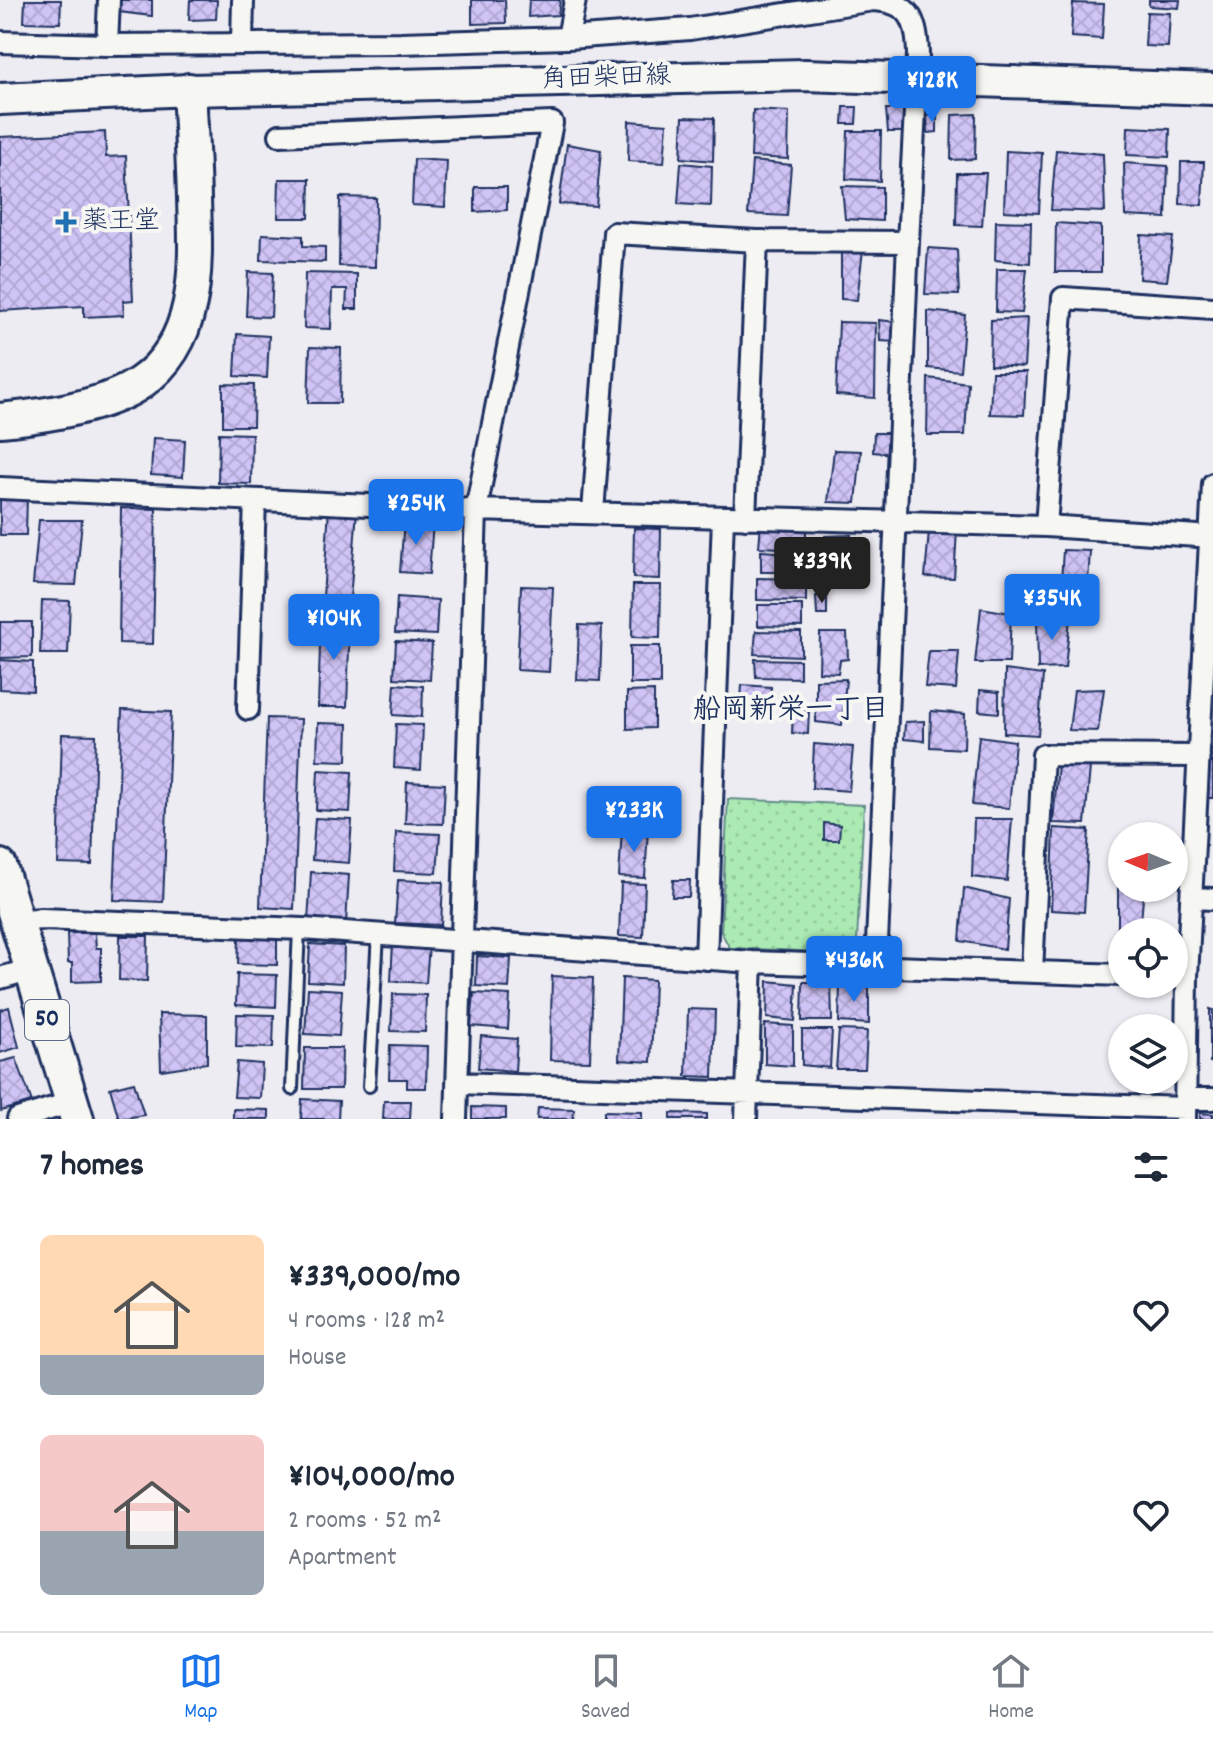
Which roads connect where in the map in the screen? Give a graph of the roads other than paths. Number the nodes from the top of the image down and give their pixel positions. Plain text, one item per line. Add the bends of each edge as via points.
1 (109, 0) edge
2 (243, 0) edge
3 (575, 0) edge
4 (568, 38) junction
5 (0, 42) edge
6 (242, 42) junction
7 (107, 45) junction
8 (917, 78) junction
9 (1213, 89) edge
10 (189, 90) junction
11 (0, 99) edge
12 (280, 135) dead end
13 (757, 241) junction
14 (908, 242) junction
15 (1213, 308) edge
16 (0, 420) edge
17 (1213, 484) edge
18 (0, 488) edge
19 (255, 500) junction
20 (476, 510) junction
21 (593, 512) junction
22 (723, 518) junction
23 (745, 518) junction
24 (895, 522) junction
25 (1046, 526) junction
26 (1212, 537) edge
27 (248, 709) dead end
28 (1199, 756) junction
29 (0, 866) edge
30 (1192, 898) junction
31 (1213, 899) edge
32 (18, 921) junction
33 (1188, 927) edge
34 (299, 929) junction
35 (378, 935) junction
36 (461, 942) junction
37 (706, 959) junction
38 (752, 962) junction
39 (876, 965) junction
40 (32, 969) junction
41 (1032, 971) junction
42 (1108, 974) edge
43 (0, 978) edge
44 (1182, 998) edge
45 (457, 1083) junction
46 (369, 1086) dead end
47 (292, 1089) dead end
48 (747, 1095) junction
49 (1213, 1099) edge
50 (1185, 1109) edge
51 (75, 1110) edge
52 (18, 1119) edge
53 (456, 1119) edge
54 (746, 1119) edge

1 - 7 street
2 - 6 street
3 - 4 street
4 - 6 street
4 - 8 street via 690,29 891,1 903,8 917,30
5 - 7 street
6 - 7 street
8 - 9 main road, 角田柴田線
8 - 10 main road, 角田柴田線 via 791,75
8 - 14 street
10 - 11 main road, 角田柴田線
10 - 16 main road via 195,282 180,337 140,383 100,401
12 - 20 street via 552,123
13 - 14 street
13 - 21 street via 614,233
13 - 23 street
14 - 24 street
15 - 25 street via 1063,298
17 - 26 street
18 - 19 street
19 - 20 street
19 - 27 street
20 - 21 street
20 - 36 street
21 - 22 street
22 - 23 street
22 - 37 street
23 - 24 street
24 - 25 street
24 - 39 street
25 - 26 street
26 - 28 street
28 - 30 street
28 - 41 street via 1043,755
29 - 32 main road, 50
30 - 31 street
30 - 33 street
32 - 34 street
32 - 40 main road, 50
34 - 35 street
34 - 47 lane
35 - 36 street
35 - 46 lane
36 - 37 street
36 - 45 street
37 - 38 street
38 - 39 street
38 - 48 street
39 - 41 street
40 - 43 street
40 - 51 main road, 50
41 - 42 street
44 - 50 street
45 - 48 street
45 - 53 street
48 - 50 street
48 - 54 street
49 - 50 street
51 - 52 street

